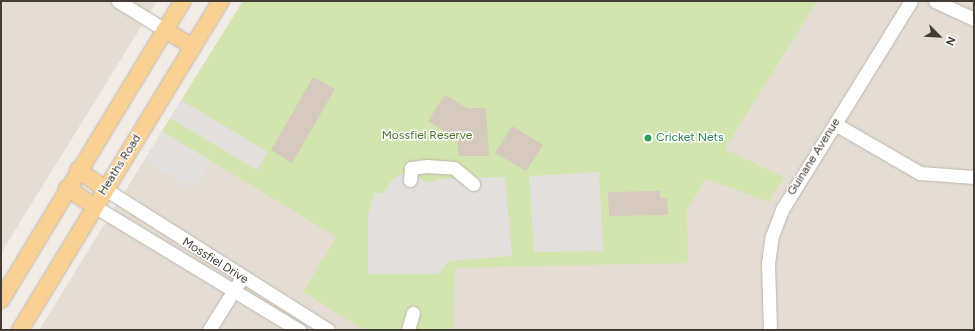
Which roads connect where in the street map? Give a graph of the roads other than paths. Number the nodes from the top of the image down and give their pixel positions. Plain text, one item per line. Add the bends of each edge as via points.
1 (118, 1) edge
2 (183, 1) edge
3 (221, 1) edge
4 (911, 1) edge
5 (935, 1) edge
6 (974, 19) edge
7 (165, 30) junction
8 (193, 47) junction
9 (835, 124) junction
10 (78, 170) junction
11 (974, 177) edge
12 (410, 180) dead end
13 (473, 184) dead end
14 (67, 188) junction
15 (105, 189) junction
16 (94, 206) junction
17 (242, 277) junction
18 (234, 290) junction
19 (1, 300) edge
20 (20, 330) edge
21 (209, 330) edge
22 (299, 330) edge
23 (328, 330) edge
24 (408, 330) edge
25 (417, 330) edge
26 (770, 330) edge

1 - 7 street
2 - 7 main road
3 - 8 main road, Heaths Road
4 - 9 street, Guinane Avenue
5 - 6 street
7 - 8 main road
7 - 10 main road
8 - 15 main road, Heaths Road
9 - 11 street via 920,173
9 - 26 street, Guinane Avenue via 783,208 772,236 768,263
10 - 14 main road
10 - 15 main road
12 - 13 street via 411,168 427,166 454,168
14 - 16 main road
14 - 19 main road
15 - 16 main road, Heaths Road
15 - 17 street, Mossfiel Drive
16 - 18 street, Mossfiel Drive
16 - 20 main road, Heaths Road
17 - 18 street
17 - 23 street, Mossfiel Drive
18 - 21 street
18 - 22 street, Mossfiel Drive
24 - 25 street via 413,313

